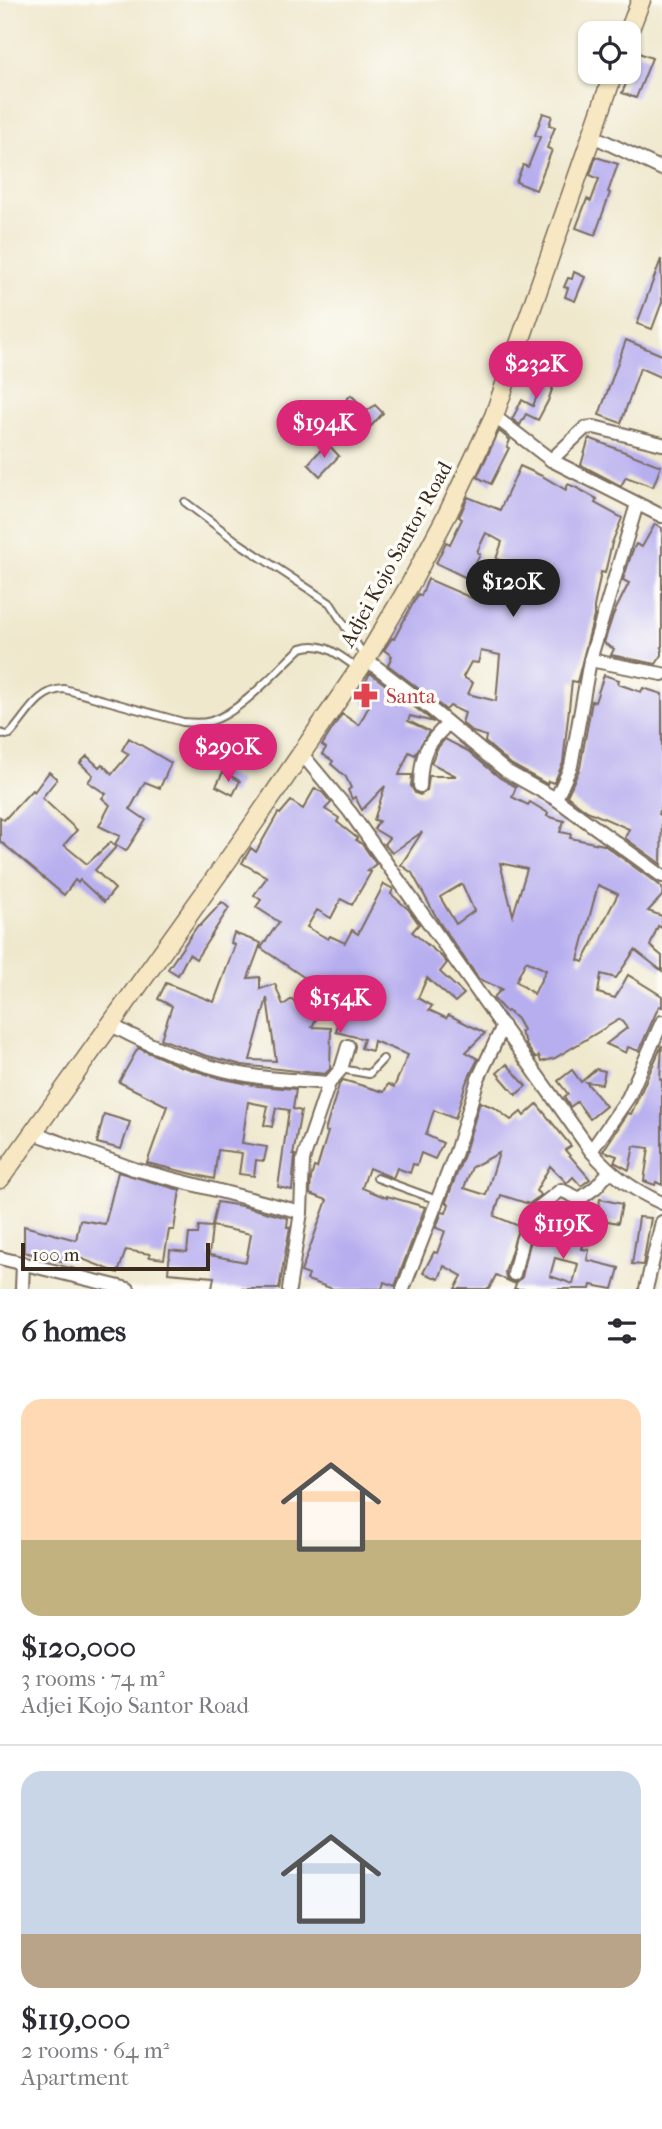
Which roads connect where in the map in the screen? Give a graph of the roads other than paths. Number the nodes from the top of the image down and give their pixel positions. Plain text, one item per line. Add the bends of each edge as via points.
1 (641, 0) edge
2 (633, 21) edge
3 (610, 84) edge
4 (591, 135) junction
5 (662, 169) edge
6 (494, 416) junction
7 (662, 444) edge
8 (551, 460) junction
9 (185, 502) dead end
10 (637, 504) junction
11 (662, 516) edge
12 (590, 660) junction
13 (362, 663) junction
14 (662, 674) edge
15 (448, 724) junction
16 (0, 733) edge
17 (301, 753) junction
18 (420, 786) dead end
19 (556, 799) junction
20 (662, 876) edge
21 (662, 1022) edge
22 (111, 1025) junction
23 (503, 1026) junction
24 (348, 1046) dead end
25 (383, 1059) dead end
26 (341, 1069) junction
27 (329, 1083) junction
28 (34, 1133) junction
29 (591, 1151) junction
30 (609, 1172) junction
31 (377, 1178) dead end
32 (0, 1179) edge
33 (437, 1199) junction
34 (662, 1203) edge
35 (301, 1212) junction
36 (662, 1222) edge
37 (0, 1258) edge
38 (23, 1263) junction
39 (514, 1274) dead end
40 (22, 1289) edge
41 (128, 1289) edge
42 (289, 1289) edge
43 (403, 1289) edge
44 (646, 1289) edge

1 - 2 street
3 - 4 street, Adjei Kojo Santor Road
4 - 5 street
4 - 6 street, Adjei Kojo Santor Road
6 - 8 street
6 - 13 street, Adjei Kojo Santor Road via 443,523
7 - 8 street via 585,428
8 - 10 street
9 - 13 lane via 330,603
10 - 11 street
10 - 12 street
12 - 14 street
12 - 19 street via 571,766
13 - 15 street
13 - 16 lane via 312,644 301,648 236,709 198,723 57,689 32,705 10,734
13 - 17 street, Adjei Kojo Santor Road
15 - 18 street via 426,747
15 - 19 street via 506,771
17 - 22 street, Adjei Kojo Santor Road
17 - 23 street via 350,812
19 - 20 street
21 - 29 street via 628,1098
22 - 27 street via 153,1046 216,1067 258,1077
22 - 28 street, Adjei Kojo Santor Road
23 - 29 street
23 - 33 street via 478,1079
24 - 26 street
25 - 26 lane via 369,1074
26 - 27 street
27 - 35 street via 303,1160
28 - 32 street, Adjei Kojo Santor Road
28 - 35 street via 134,1168
29 - 30 street
30 - 34 street
30 - 39 street via 580,1199 561,1190 534,1211
31 - 33 lane
33 - 43 street
35 - 42 street
36 - 44 street
37 - 38 street
38 - 40 street
38 - 41 street

